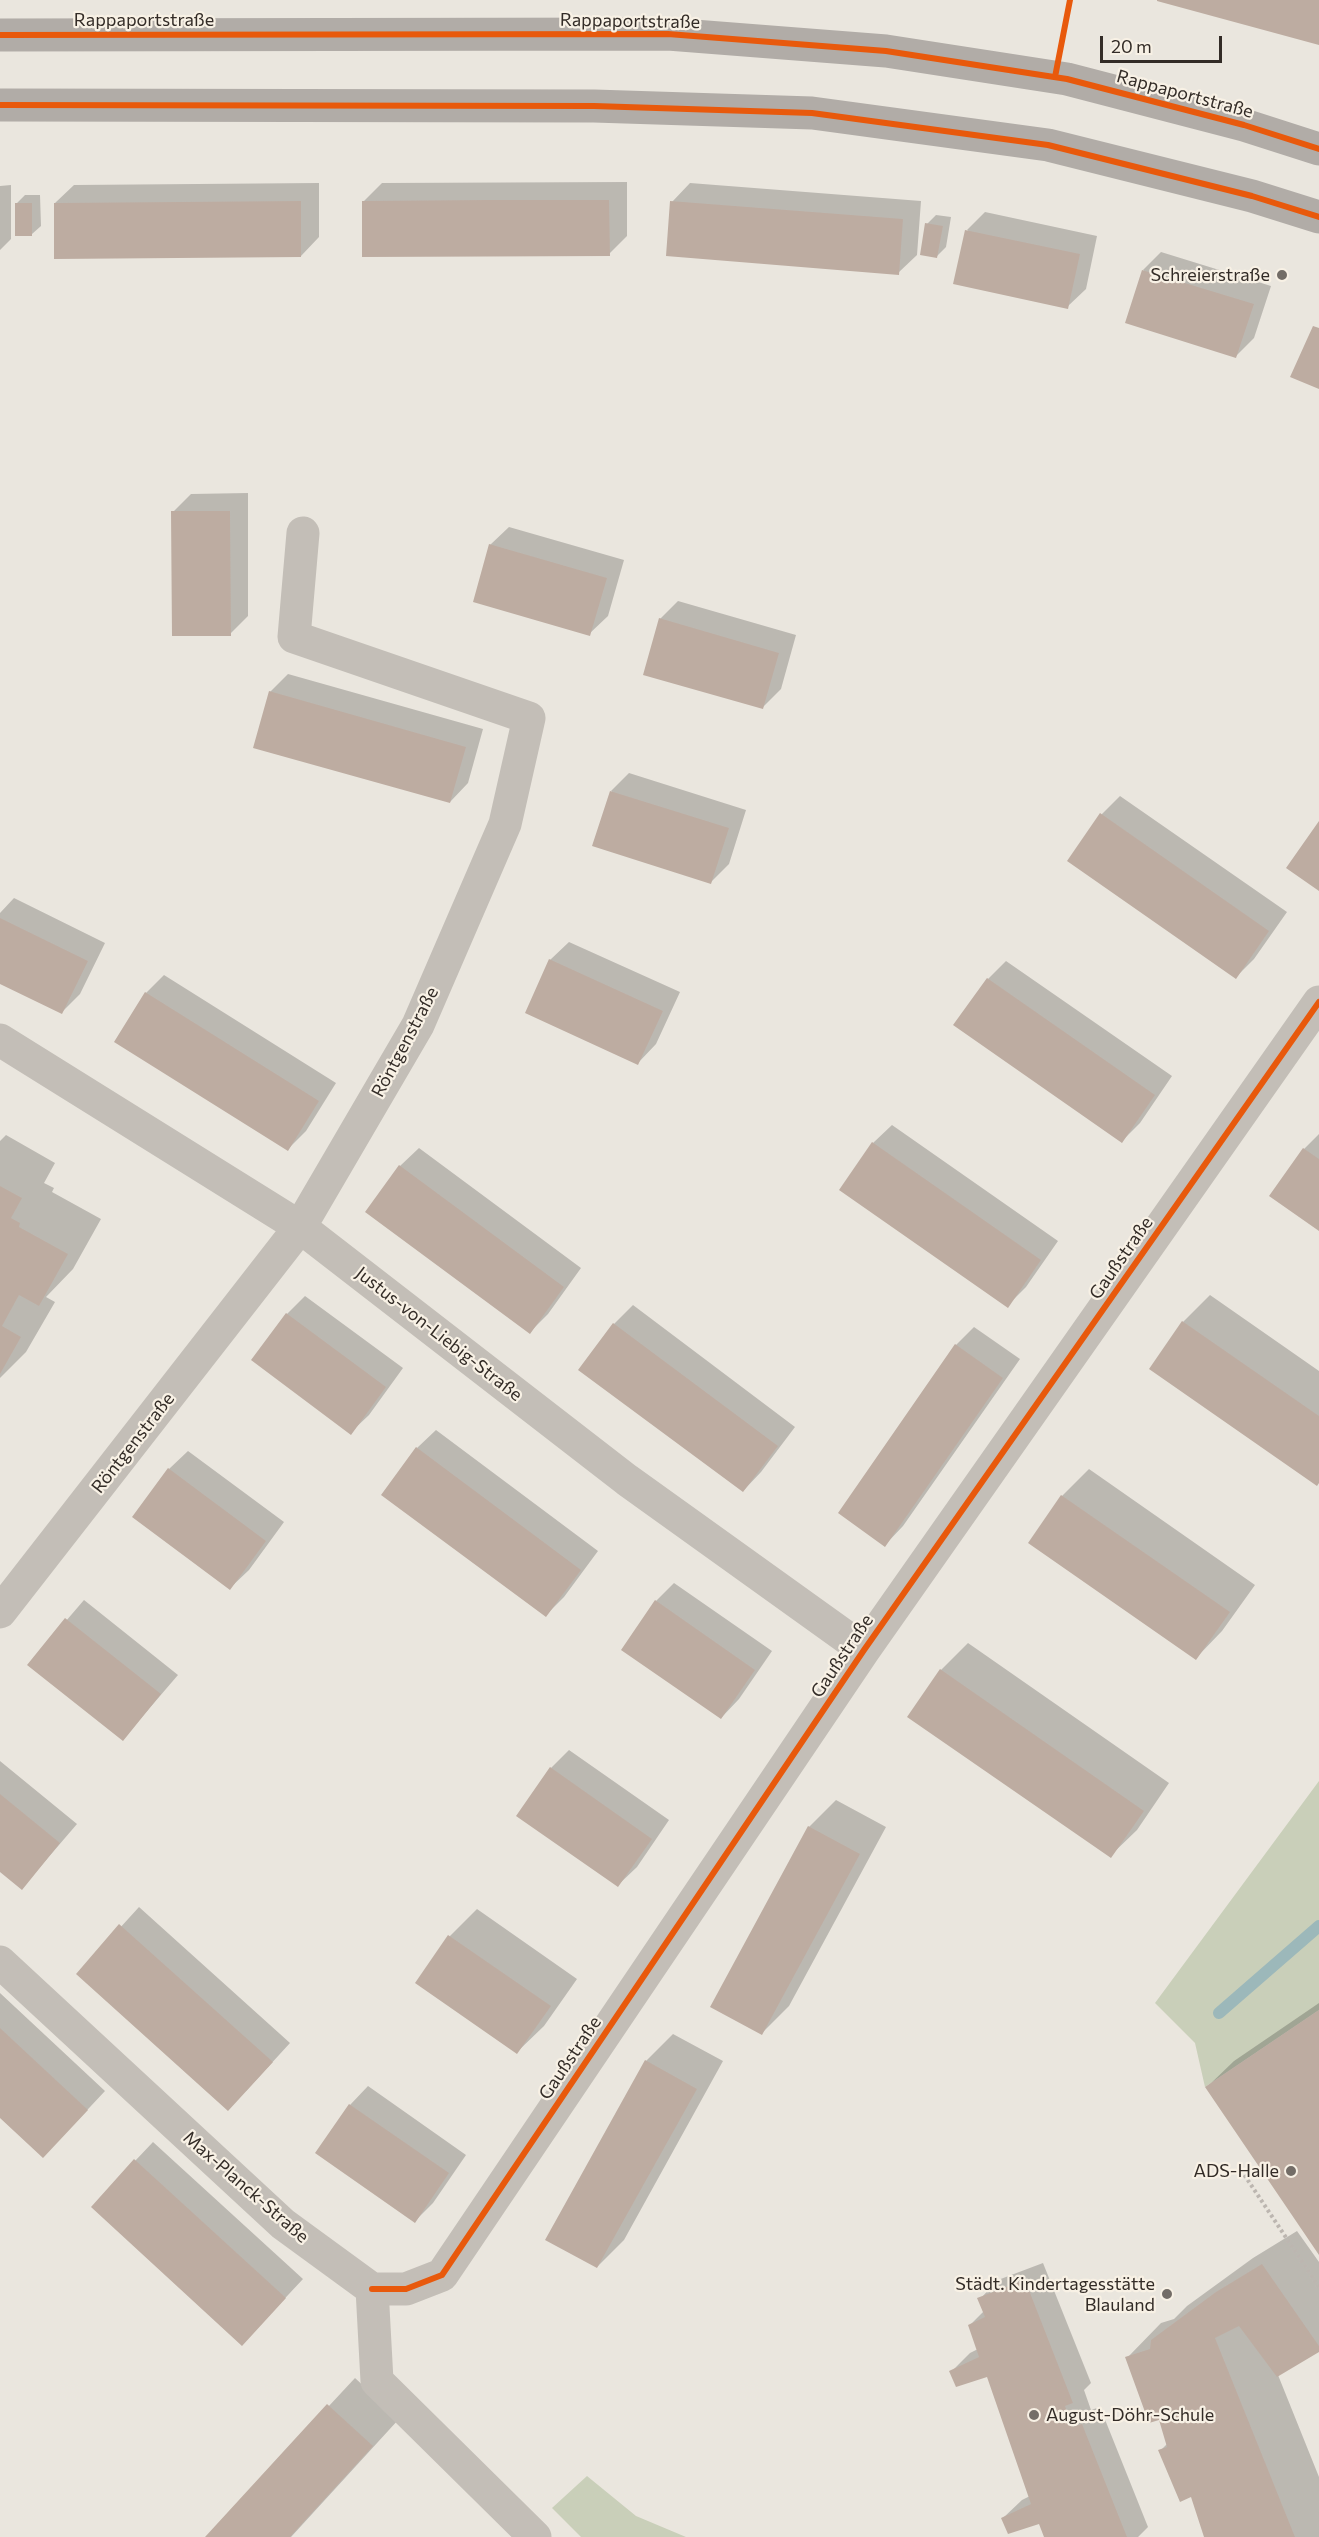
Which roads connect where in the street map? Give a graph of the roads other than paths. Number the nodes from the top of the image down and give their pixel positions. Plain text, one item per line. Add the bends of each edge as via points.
1 (0, 35) edge
2 (0, 105) edge
3 (1319, 149) edge
4 (1319, 217) edge
5 (303, 534) dead end
6 (1319, 1002) edge
7 (0, 1041) edge
8 (300, 1227) junction
9 (0, 1612) edge
10 (864, 1650) junction
11 (0, 1962) edge
12 (372, 2289) junction
13 (535, 2537) edge

1 - 3 main road, Rappaportstraße via 668,34 886,51 1067,79 1244,125
2 - 4 main road via 594,106 812,112 1048,145 1252,196
5 - 8 street, Röntgenstraße via 294,637 529,718 505,824 418,1024
6 - 10 street, Gaußstraße
7 - 8 street, Justus-von-Liebig-Straße
8 - 9 street, Röntgenstraße
8 - 10 street, Justus-von-Liebig-Straße via 627,1480
10 - 12 street, Gaußstraße via 442,2275 406,2289
11 - 12 street, Max-Planck-Straße via 283,2224
12 - 13 street via 377,2381

